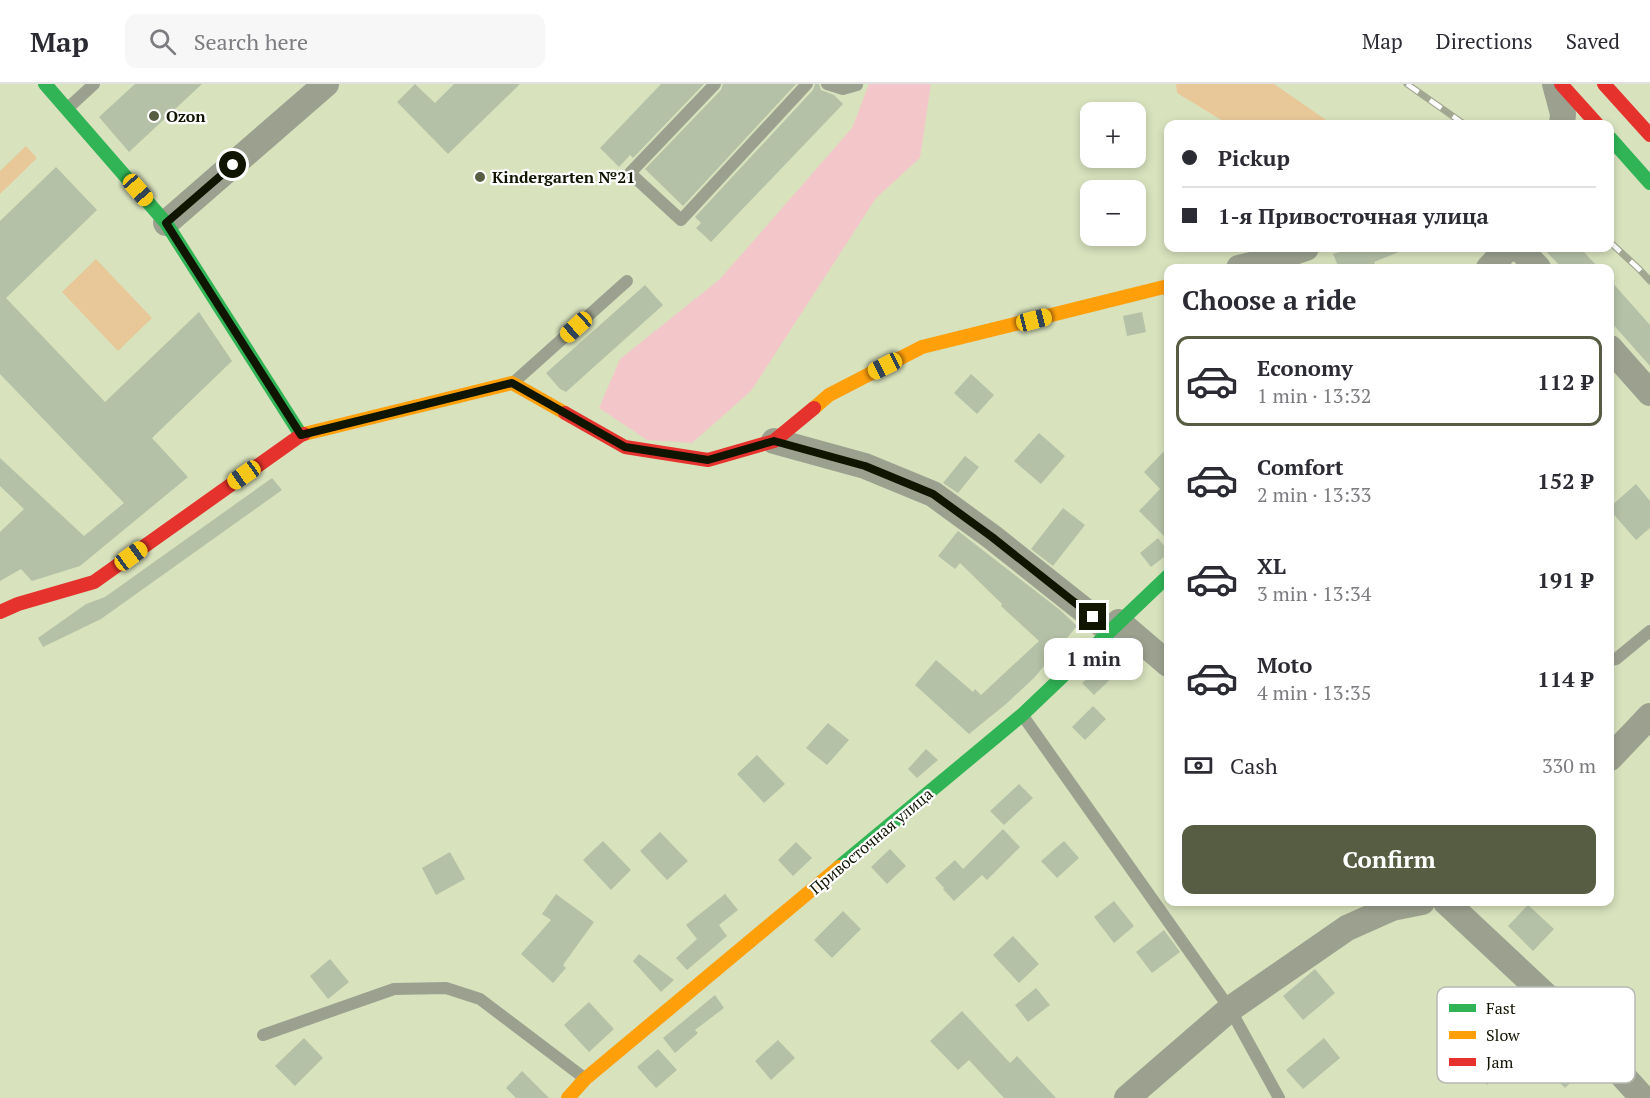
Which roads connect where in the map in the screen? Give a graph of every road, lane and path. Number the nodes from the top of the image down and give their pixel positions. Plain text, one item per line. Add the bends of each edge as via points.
1 (45, 84) edge
2 (94, 84) edge
3 (326, 84) edge
4 (715, 84) edge
5 (807, 84) edge
6 (827, 84) edge
7 (1555, 84) edge
8 (1561, 84) edge
9 (1604, 84) edge
10 (857, 85) edge
11 (67, 109) junction
12 (1562, 120) edge
13 (1593, 120) edge
14 (1650, 135) edge
15 (1614, 143) edge
16 (1614, 164) edge
17 (1644, 177) edge
18 (166, 223) junction
19 (1294, 252) edge
20 (1504, 252) edge
21 (1523, 252) edge
22 (1256, 264) edge
23 (1494, 264) edge
24 (1534, 264) edge
25 (627, 281) dead end
26 (1164, 287) edge
27 (1614, 352) edge
28 (512, 383) junction
29 (1650, 393) edge
30 (301, 435) junction
31 (774, 441) junction
32 (1164, 580) edge
33 (0, 612) edge
34 (1114, 626) junction
35 (1650, 631) edge
36 (1614, 659) edge
37 (1164, 661) edge
38 (1022, 715) junction
39 (1650, 716) edge
40 (1614, 754) edge
41 (1402, 906) edge
42 (1450, 906) edge
43 (1537, 987) edge
44 (1230, 1009) junction
45 (263, 1035) dead end
46 (585, 1079) junction
47 (1629, 1083) edge
48 (568, 1098) edge
49 (1126, 1098) edge
50 (1279, 1098) edge
51 (1643, 1098) edge

1 - 11 street
2 - 11 lane
3 - 18 street
4 - 5 lane via 630,173 681,220
6 - 10 lane via 843,89
7 - 12 street
8 - 13 street
9 - 14 street
11 - 18 street
15 - 17 street
16 - 17 street
18 - 30 street
19 - 22 street
20 - 23 street
21 - 24 street
25 - 28 lane
26 - 31 street via 922,347 830,395
27 - 29 street
28 - 30 street
28 - 31 street via 625,447 708,460
30 - 33 street via 93,582
31 - 34 street via 865,466 933,494
32 - 34 street, Привосточная улица
34 - 37 street
34 - 38 street, Привосточная улица
35 - 36 lane
38 - 44 lane
38 - 46 street, Привосточная улица
39 - 40 street
41 - 44 street via 1347,928
42 - 43 street
44 - 49 street
44 - 50 lane
45 - 46 lane via 393,989 446,988 480,999
46 - 48 street, Привосточная улица
47 - 51 street

